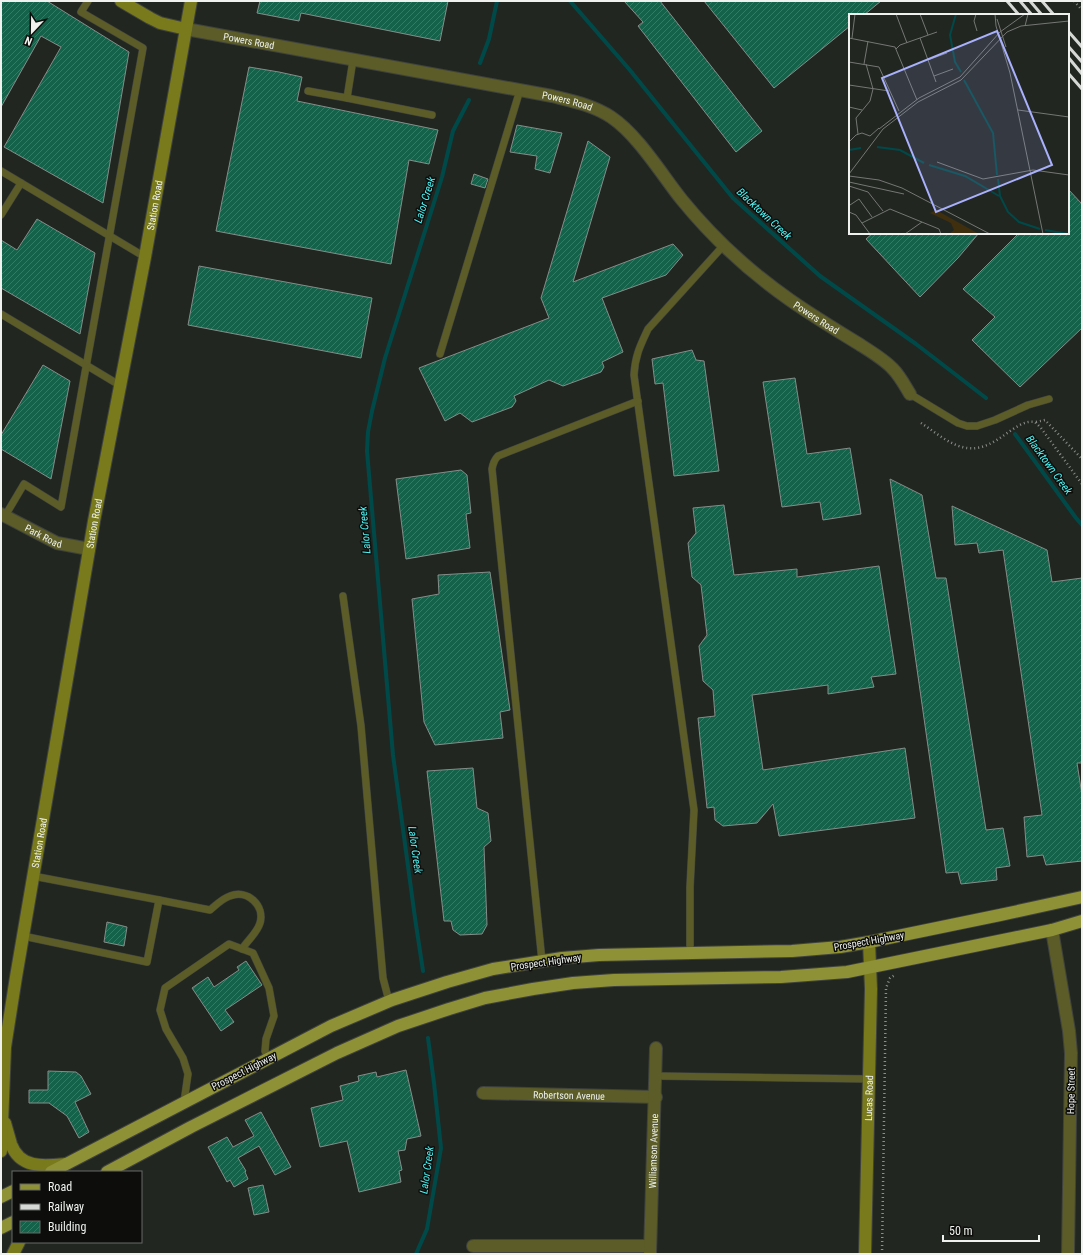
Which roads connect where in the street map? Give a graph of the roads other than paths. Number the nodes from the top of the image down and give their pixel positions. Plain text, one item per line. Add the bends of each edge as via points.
1 (88, 1) edge
2 (121, 1) edge
3 (191, 1) edge
4 (186, 29) junction
5 (353, 60) junction
6 (520, 90) junction
7 (308, 91) dead end
8 (347, 98) junction
9 (432, 115) dead end
10 (1, 171) edge
11 (21, 183) junction
12 (1, 215) edge
13 (110, 236) junction
14 (724, 245) junction
15 (145, 257) junction
16 (1, 314) edge
17 (440, 354) dead end
18 (87, 366) junction
19 (121, 386) junction
20 (910, 394) joint
21 (1049, 399) dead end
22 (638, 401) junction
23 (3, 515) edge
24 (89, 549) junction
25 (343, 596) dead end
26 (33, 876) junction
27 (1082, 897) edge
28 (159, 900) junction
29 (1082, 921) edge
30 (1052, 930) junction
31 (23, 936) junction
32 (870, 942) junction
33 (242, 949) junction
34 (690, 953) junction
35 (542, 961) junction
36 (871, 968) junction
37 (389, 1001) junction
38 (656, 1048) dead end
39 (3, 1052) edge
40 (268, 1059) junction
41 (656, 1076) junction
42 (870, 1080) junction
43 (483, 1093) dead end
44 (656, 1096) junction
45 (184, 1102) junction
46 (3, 1112) junction
47 (1070, 1130) junction
48 (1082, 1132) edge
49 (1, 1150) edge
50 (65, 1164) junction
51 (53, 1171) edge
52 (109, 1171) edge
53 (12, 1192) edge
54 (1, 1197) edge
55 (12, 1222) edge
56 (1, 1228) edge
57 (20, 1243) edge
58 (474, 1246) dead end
59 (650, 1250) edge
60 (14, 1254) edge
61 (866, 1254) edge
62 (1068, 1254) edge

1 - 13 lane via 81,12 143,48
2 - 4 main road, Powers Road via 160,23
3 - 4 main road, Station Road
4 - 5 street, Powers Road
4 - 15 main road, Station Road
5 - 6 street, Powers Road
5 - 8 lane
6 - 14 street, Powers Road via 582,103 623,126 682,200
6 - 17 lane
7 - 8 lane
8 - 9 lane
10 - 11 lane
11 - 12 lane
11 - 13 lane
13 - 15 lane
13 - 18 lane
14 - 20 street, Powers Road via 748,268 790,300 893,368
14 - 22 lane via 648,329 635,362
15 - 19 main road, Station Road
16 - 18 lane
18 - 19 lane
18 - 23 lane via 61,507 24,484
19 - 24 main road, Station Road
20 - 21 lane via 967,426 977,426
22 - 34 lane via 694,810
22 - 35 lane via 498,456 492,464
23 - 24 street, Park Road via 57,543
24 - 26 main road, Station Road
25 - 37 lane via 361,726 383,978
26 - 28 lane
26 - 31 main road, Station Road
27 - 32 main road, Prospect Highway
28 - 31 lane via 146,962
28 - 33 lane via 210,910 235,894 248,896 259,908 261,920
29 - 30 main road
30 - 36 main road
30 - 47 street, Hope Street via 1071,1052
31 - 39 main road, Station Road
32 - 34 main road, Prospect Highway via 792,951
32 - 36 main road, Lucas Road
33 - 40 lane via 253,953 269,988 274,1016 266,1039 265,1051
33 - 45 lane via 230,944 165,988 160,1010 166,1029 183,1058 188,1074
34 - 35 main road, Prospect Highway via 599,955
35 - 37 main road, Prospect Highway via 493,969
36 - 42 main road, Lucas Road
36 - 52 main road via 780,977 573,983 485,998 398,1026 337,1053
37 - 40 main road, Prospect Highway via 331,1026
38 - 41 street, Williamson Avenue
39 - 46 main road, Station Road
40 - 45 main road, Prospect Highway
41 - 42 lane
41 - 44 street, Williamson Avenue
42 - 61 main road, Lucas Road
43 - 44 street, Robertson Avenue
44 - 59 street, Williamson Avenue
45 - 50 main road, Prospect Highway
46 - 49 main road, Station Road
46 - 50 main road via 12,1145 18,1156 40,1166
47 - 48 street
47 - 62 street, Hope Street
50 - 51 main road, Prospect Highway
53 - 54 main road
55 - 56 main road
57 - 60 main road
58 - 59 street

